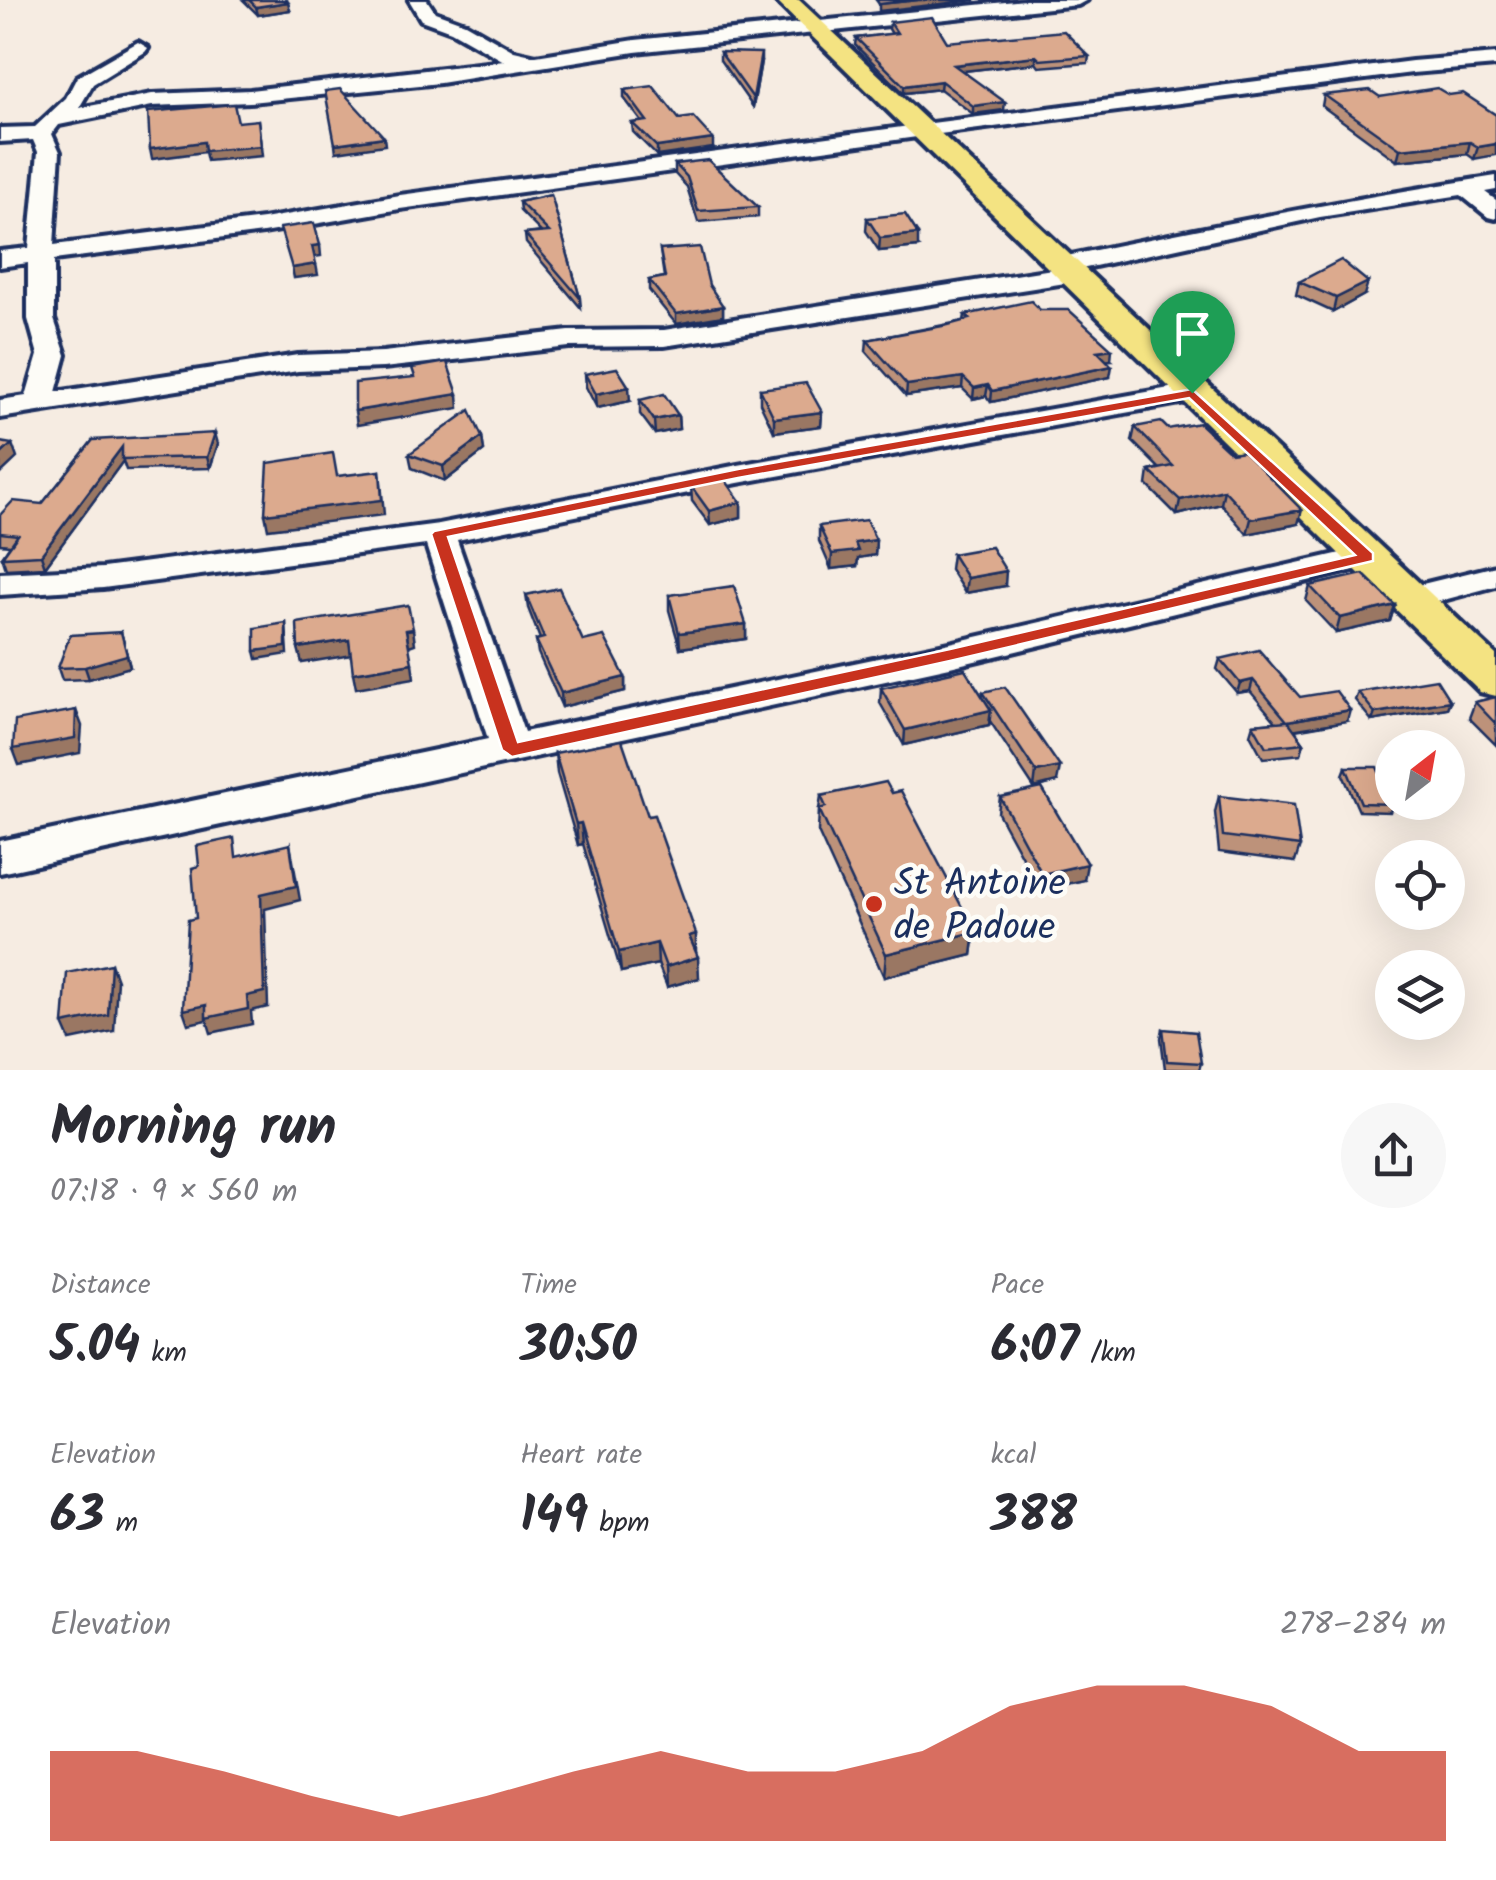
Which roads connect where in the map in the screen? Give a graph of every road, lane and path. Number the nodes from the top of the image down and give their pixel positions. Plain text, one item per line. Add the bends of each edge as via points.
1 (418, 0) edge
2 (786, 0) edge
3 (1078, 0) edge
4 (816, 29) junction
5 (138, 48) dead end
6 (532, 60) junction
7 (1496, 60) edge
8 (47, 127) junction
9 (924, 130) junction
10 (0, 135) edge
11 (1496, 184) edge
12 (1464, 186) junction
13 (1496, 212) edge
14 (41, 253) junction
15 (0, 258) edge
16 (1067, 270) junction
17 (1192, 393) junction
18 (39, 402) junction
19 (0, 409) edge
20 (439, 534) junction
21 (1367, 557) junction
22 (1496, 576) edge
23 (0, 584) edge
24 (1410, 598) junction
25 (1496, 681) edge
26 (512, 750) junction
27 (0, 857) edge

1 - 6 street via 428,16 508,56
2 - 4 main road
3 - 4 street
4 - 6 street
4 - 9 main road
5 - 8 street via 84,80 75,101
6 - 8 street via 440,77 152,100
7 - 9 street
8 - 10 street
8 - 14 street
9 - 14 street
9 - 16 main road
11 - 12 street
12 - 13 street
12 - 16 street via 1320,210
14 - 15 street
14 - 18 street via 40,319 52,356
16 - 17 main road
16 - 18 street via 664,338 569,339 298,363
17 - 20 street
17 - 21 main road
18 - 19 street
20 - 23 street via 103,578
20 - 26 street
21 - 24 main road
21 - 26 street
22 - 24 street
24 - 25 main road
26 - 27 street

